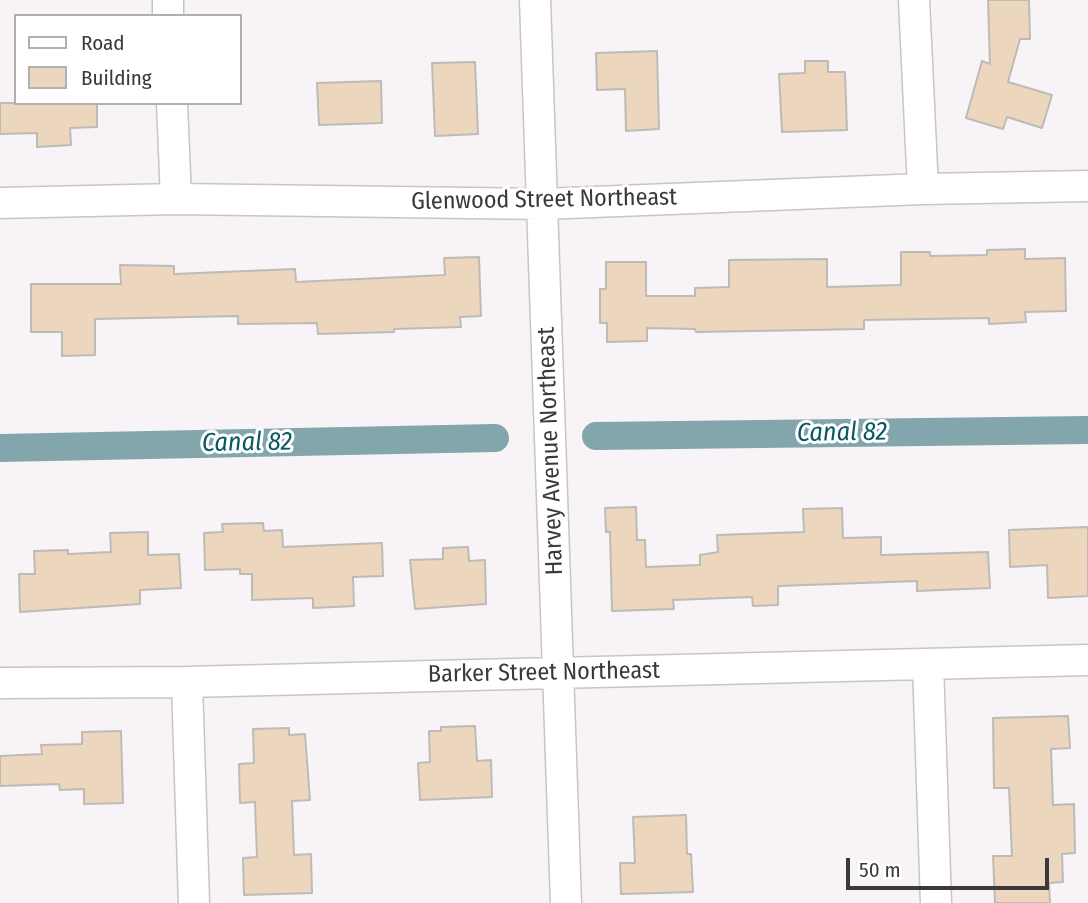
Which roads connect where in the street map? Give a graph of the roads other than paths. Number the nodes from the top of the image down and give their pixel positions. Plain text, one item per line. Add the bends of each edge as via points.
1 (535, 0) edge
2 (914, 0) edge
3 (172, 105) edge
4 (1088, 186) edge
5 (923, 189) junction
6 (176, 199) junction
7 (0, 203) edge
8 (543, 204) junction
9 (1088, 660) edge
10 (928, 664) junction
11 (559, 673) junction
12 (187, 682) junction
13 (0, 683) edge
14 (194, 903) edge
15 (566, 903) edge
16 (936, 903) edge

1 - 8 street, Harvey Avenue Northeast
2 - 5 street
3 - 6 street
4 - 5 street, Glenwood Street Northeast
5 - 8 street, Glenwood Street Northeast
6 - 7 street, Glenwood Street Northeast
6 - 8 street, Glenwood Street Northeast
8 - 11 street, Harvey Avenue Northeast
9 - 10 street, Barker Street Northeast
10 - 11 street, Barker Street Northeast
10 - 16 street
11 - 12 street, Barker Street Northeast
11 - 15 street, Harvey Avenue Northeast
12 - 13 street, Barker Street Northeast
12 - 14 street

